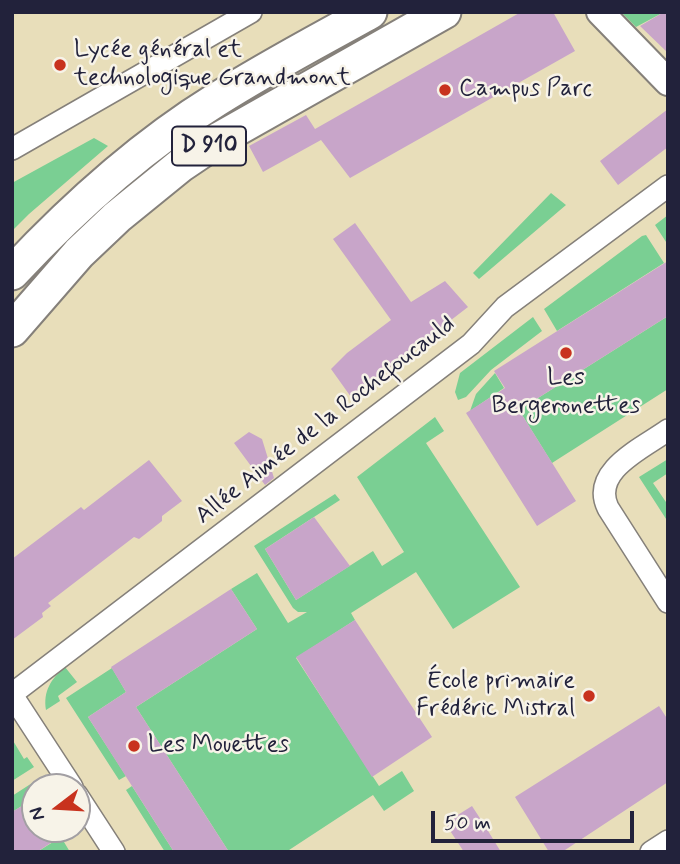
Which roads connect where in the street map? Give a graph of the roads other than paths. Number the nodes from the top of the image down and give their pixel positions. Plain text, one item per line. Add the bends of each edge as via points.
1 (251, 12) edge
2 (370, 12) edge
3 (444, 12) edge
4 (600, 12) edge
5 (668, 82) edge
6 (12, 149) edge
7 (668, 186) edge
8 (12, 273) edge
9 (12, 330) edge
10 (668, 430) edge
11 (668, 602) edge
12 (12, 694) edge
13 (63, 773) edge
14 (91, 817) edge
15 (668, 841) edge
16 (114, 852) edge
17 (651, 852) edge

1 - 6 street
2 - 8 main road, D 910 via 216,100 158,140 70,214
3 - 9 main road, D 910 via 181,165 79,253
4 - 5 street
7 - 12 street, Allée Aimée de la Rochefoucauld via 505,307 471,344
10 - 11 street via 614,468 605,480 603,495
12 - 13 street
14 - 16 street
15 - 17 street

